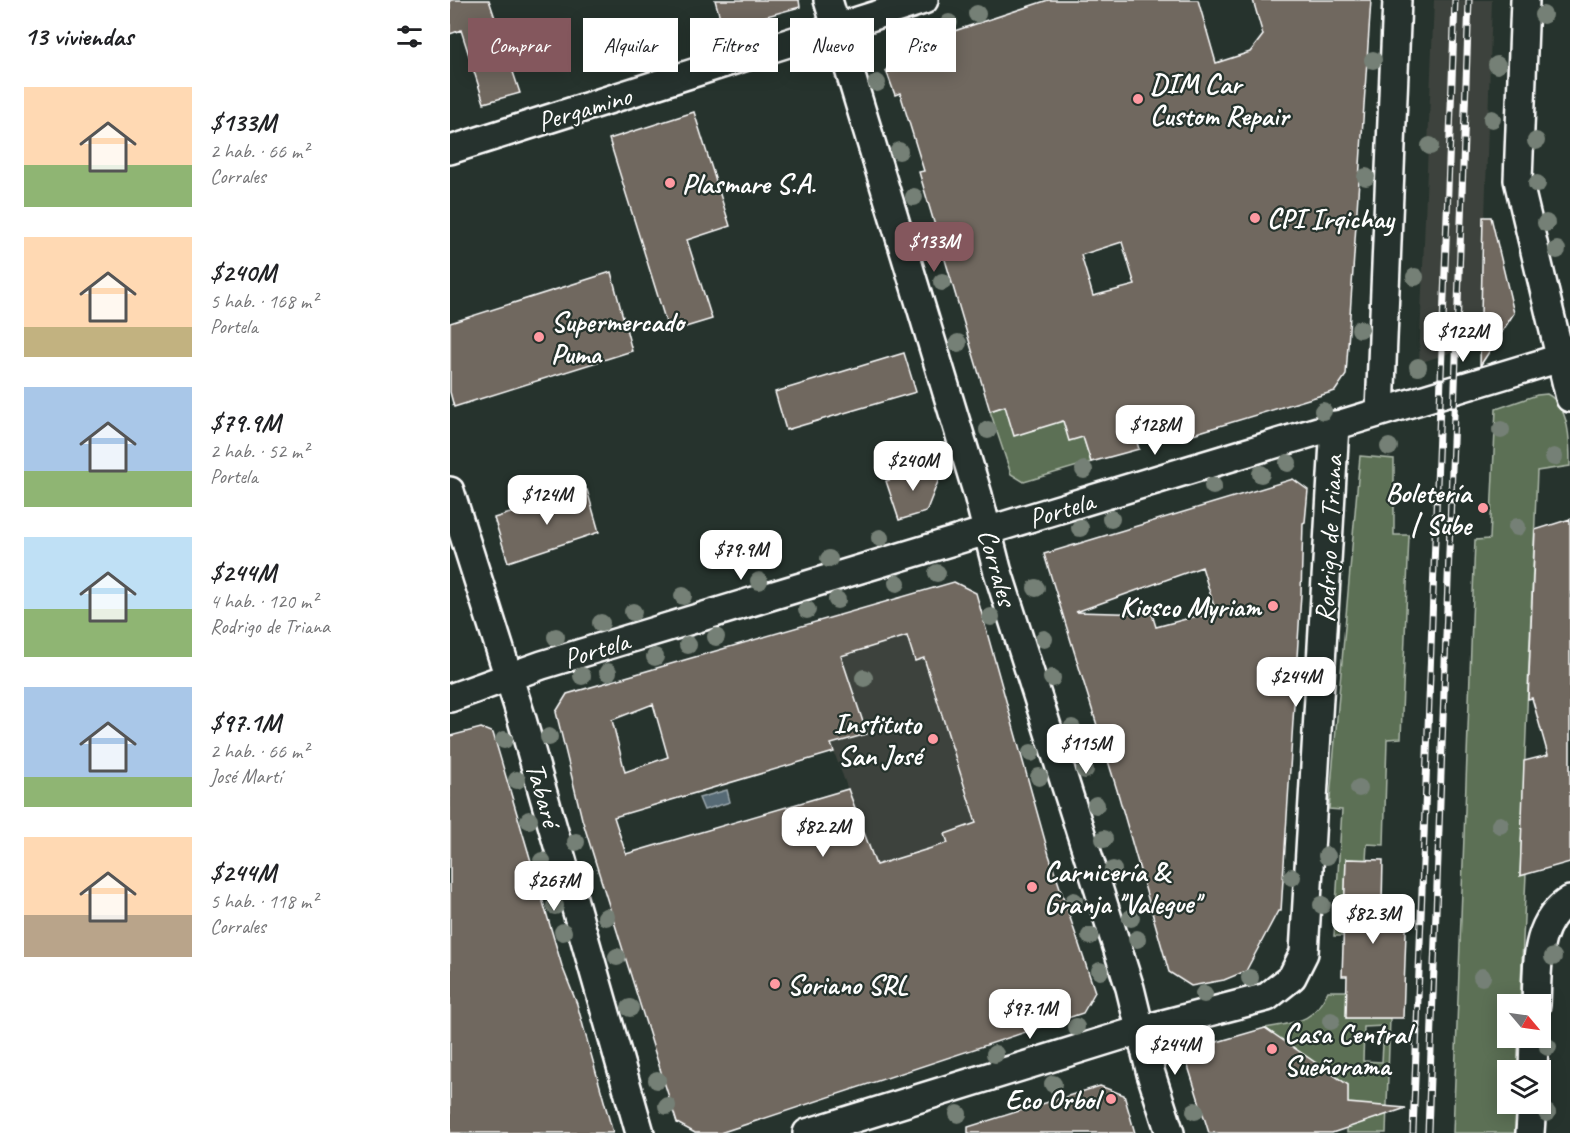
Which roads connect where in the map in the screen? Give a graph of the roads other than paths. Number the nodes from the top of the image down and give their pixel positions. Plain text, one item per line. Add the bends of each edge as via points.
1 (828, 0) edge
2 (924, 0) edge
3 (1398, 0) edge
4 (1525, 0) edge
5 (833, 18) edge
6 (867, 18) edge
7 (790, 43) edge
8 (849, 72) edge
9 (450, 150) edge
10 (1565, 356) edge
11 (1570, 398) edge
12 (1380, 411) junction
13 (1335, 425) junction
14 (450, 491) edge
15 (988, 530) junction
16 (509, 678) junction
17 (450, 698) edge
18 (1570, 900) edge
19 (1537, 994) edge
20 (1140, 1029) junction
21 (1531, 1114) edge
22 (640, 1133) edge
23 (807, 1133) edge
24 (1170, 1133) edge
25 (1530, 1133) edge

1 - 5 street, Corrales
2 - 6 street, Pergamino
3 - 12 street
4 - 10 street via 1518,180
7 - 9 street, Pergamino
8 - 15 street, Corrales
10 - 11 street
10 - 12 street, Portela
12 - 13 street, Portela
13 - 15 street, Portela
13 - 20 street, Rodrigo de Triana via 1304,953 1292,977 1267,997
14 - 16 street, Tabaré
15 - 16 street, Portela
15 - 20 street, Corrales
16 - 17 street, Portela
16 - 22 street, Tabaré
18 - 19 street via 1548,920 1540,939
20 - 23 street
20 - 24 street, Corrales
21 - 25 street

